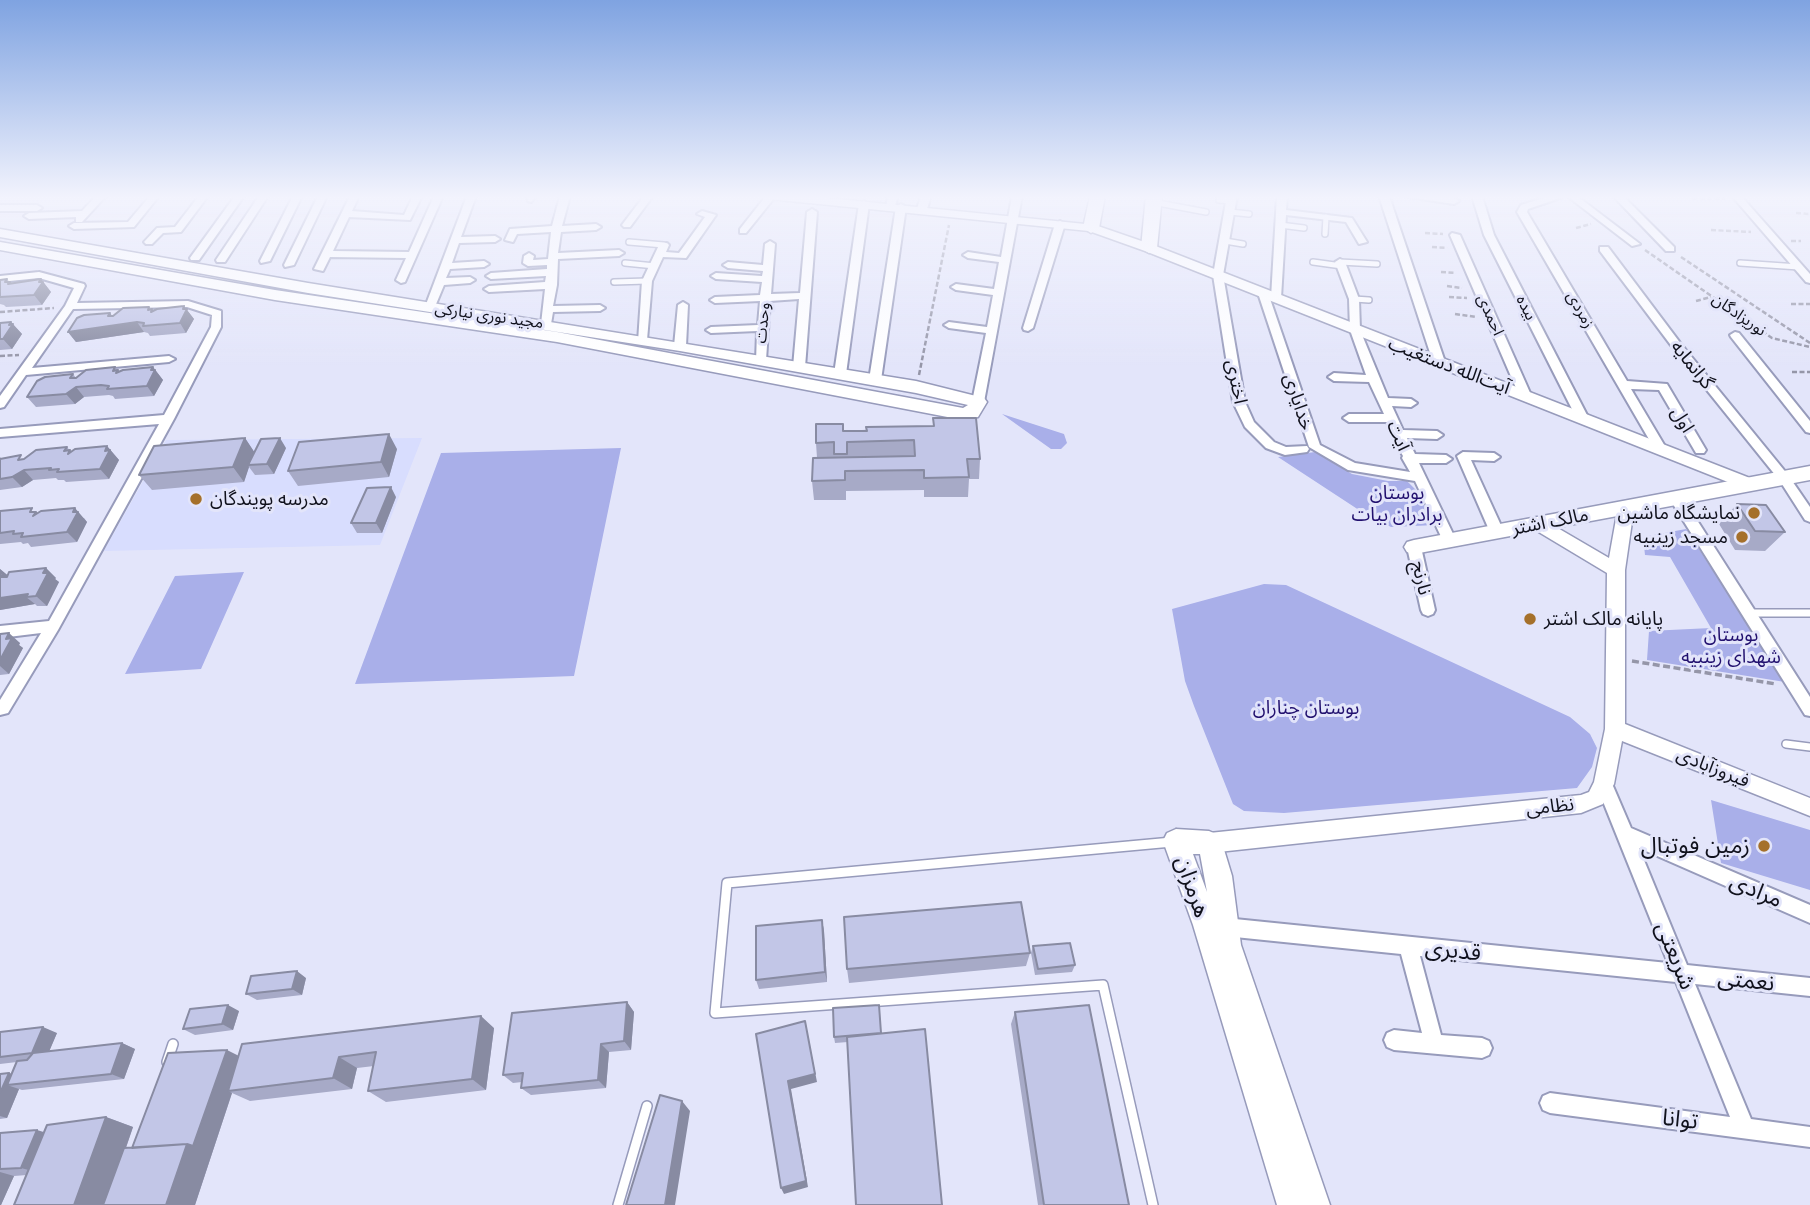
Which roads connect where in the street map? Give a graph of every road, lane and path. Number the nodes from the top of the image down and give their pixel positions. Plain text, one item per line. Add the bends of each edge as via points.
1 (35, 252) edge
2 (104, 252) edge
3 (199, 252) edge
4 (226, 252) edge
5 (269, 252) edge
6 (295, 252) edge
7 (413, 252) edge
8 (450, 252) edge
9 (555, 252) edge
10 (660, 252) edge
11 (769, 252) edge
12 (808, 252) edge
13 (857, 252) edge
14 (890, 252) edge
15 (943, 252) edge
16 (1005, 252) edge
17 (1051, 252) edge
18 (1160, 252) edge
19 (1223, 252) edge
20 (1276, 252) edge
21 (1403, 252) edge
22 (1463, 252) edge
23 (1498, 252) edge
24 (1546, 252) edge
25 (1606, 252) edge
26 (1647, 252) edge
27 (1675, 252) edge
28 (1785, 252) edge
29 (327, 254) joint
30 (412, 255) junction
31 (968, 255) dead end
32 (529, 256) dead end
33 (195, 258) dead end
34 (622, 258) joint
35 (221, 260) dead end
36 (1004, 260) junction
37 (265, 261) dead end
38 (1313, 262) dead end
39 (554, 263) junction
40 (484, 264) dead end
41 (1341, 264) junction
42 (1377, 264) dead end
43 (1740, 264) dead end
44 (289, 265) dead end
45 (728, 265) dead end
46 (445, 266) junction
47 (654, 266) junction
48 (1798, 267) junction
49 (319, 269) dead end
50 (768, 274) junction
51 (1218, 275) junction
52 (491, 276) dead end
53 (716, 276) dead end
54 (0, 279) edge
55 (401, 280) dead end
56 (1810, 280) edge
57 (470, 281) dead end
58 (647, 281) junction
59 (439, 282) junction
60 (614, 282) dead end
61 (552, 285) junction
62 (956, 287) dead end
63 (489, 289) dead end
64 (998, 293) junction
65 (1269, 295) junction
66 (803, 296) junction
67 (1712, 297) junction
68 (765, 298) junction
69 (1354, 299) junction
70 (715, 300) dead end
71 (1369, 300) dead end
72 (1696, 301) dead end
73 (1791, 304) dead end
74 (1810, 304) edge
75 (682, 305) dead end
76 (70, 306) junction
77 (600, 308) dead end
78 (0, 312) edge
79 (426, 312) junction
80 (547, 317) junction
81 (950, 325) dead end
82 (763, 328) junction
83 (1028, 328) dead end
84 (711, 330) dead end
85 (1355, 330) junction
86 (991, 331) junction
87 (1735, 335) dead end
88 (642, 340) junction
89 (1810, 345) edge
90 (680, 346) junction
91 (169, 359) dead end
92 (760, 360) junction
93 (1439, 362) junction
94 (799, 367) junction
95 (23, 372) junction
96 (1791, 372) dead end
97 (1810, 372) edge
98 (840, 374) junction
99 (1334, 377) dead end
100 (1373, 379) junction
101 (875, 380) junction
102 (1624, 385) junction
103 (916, 387) junction
104 (1525, 395) junction
105 (978, 402) junction
106 (1383, 402) junction
107 (1411, 403) dead end
108 (0, 404) edge
109 (1582, 417) junction
110 (1349, 418) dead end
111 (1390, 418) junction
112 (168, 419) junction
113 (1810, 429) edge
114 (0, 433) edge
115 (1397, 434) junction
116 (1437, 435) dead end
117 (1660, 448) junction
118 (1303, 449) dead end
119 (1700, 450) dead end
120 (1494, 457) dead end
121 (1408, 458) junction
122 (1446, 459) dead end
123 (1810, 473) edge
124 (1417, 477) junction
125 (1784, 478) junction
126 (1749, 484) junction
127 (1676, 498) junction
128 (1626, 508) junction
129 (1810, 517) edge
130 (1538, 524) junction
131 (1497, 532) junction
132 (1449, 540) junction
133 (1414, 547) joint
134 (1616, 570) junction
135 (1428, 610) dead end
136 (1748, 613) junction
137 (1810, 613) edge
138 (53, 626) junction
139 (0, 632) edge
140 (1617, 659) junction
141 (1803, 687) edge
142 (0, 709) edge
143 (1810, 710) edge
144 (1615, 729) junction
145 (1786, 744) dead end
146 (1810, 747) edge
147 (1604, 784) junction
148 (1810, 807) edge
149 (1625, 834) junction
150 (1176, 841) junction
151 (1209, 842) junction
152 (1810, 914) edge
153 (1224, 928) junction
154 (1408, 946) junction
155 (1682, 974) junction
156 (1810, 987) edge
157 (1394, 1040) dead end
158 (1434, 1043) junction
159 (173, 1044) dead end
160 (1482, 1048) dead end
161 (164, 1069) edge
162 (1550, 1103) dead end
163 (647, 1106) dead end
164 (1745, 1128) junction
165 (1810, 1137) edge
166 (618, 1205) edge
167 (1153, 1205) edge
168 (1293, 1205) edge
169 (1314, 1205) edge

1 - 79 main road, مجید نوری نیارکی via 275,295
2 - 79 main road, مجید نوری نیارکی
3 - 33 street
4 - 35 street
5 - 37 street
6 - 44 street
7 - 30 street
8 - 46 street
9 - 39 street
10 - 47 street
11 - 50 street, وحدت
12 - 66 street
13 - 98 street
14 - 101 street
15 - 103 path
16 - 36 street
17 - 83 street
18 - 51 street, آیت‌الله دستغیب
19 - 51 street
20 - 65 street
21 - 93 street
22 - 104 street, احمدی
23 - 109 street, بیده
24 - 102 street, زمردی
25 - 125 street, گرانمایه
26 - 67 path, نوریزادگان
27 - 89 path
28 - 48 street
29 - 30 street
29 - 49 street
30 - 55 street
31 - 36 street
32 - 39 street via 527,263
34 - 39 street
34 - 47 lane
36 - 64 street
38 - 41 lane
39 - 52 street
39 - 61 street
40 - 46 street
41 - 42 lane
41 - 69 street, آیت
43 - 48 lane
45 - 50 street
46 - 59 street
47 - 58 street
48 - 56 street
50 - 53 street
50 - 68 street, وحدت
51 - 65 street, آیت‌الله دستغیب
51 - 118 street, اختری via 1243,414 1277,450
54 - 76 street via 39,275 80,286
57 - 59 street
58 - 60 lane
58 - 88 street
59 - 79 street
61 - 63 street
61 - 80 street
62 - 64 street
64 - 86 street
65 - 85 street, آیت‌الله دستغیب
65 - 124 street, خدایاری via 1315,447 1352,467
66 - 68 street
66 - 94 street
67 - 72 path
67 - 89 path, نوریزادگان via 1772,338
68 - 70 street
68 - 82 street, وحدت
69 - 71 lane
69 - 85 street, آیت
73 - 74 path
75 - 90 street
76 - 78 path
76 - 95 street
76 - 112 street via 188,304 217,313 216,327
77 - 80 street
79 - 80 main road, مجید نوری نیارکی
79 - 105 main road, مجید نوری نیارکی via 963,414 972,413
80 - 88 main road, مجید نوری نیارکی
81 - 86 street
82 - 84 street
82 - 92 street, وحدت
85 - 93 street, آیت‌الله دستغیب
85 - 100 street, آیت
86 - 105 street
87 - 113 street
88 - 90 main road, مجید نوری نیارکی
90 - 92 main road, مجید نوری نیارکی
91 - 95 street
92 - 94 main road, مجید نوری نیارکی
93 - 104 street, آیت‌الله دستغیب
94 - 98 main road, مجید نوری نیارکی
95 - 108 street
96 - 97 path
98 - 101 main road, مجید نوری نیارکی
99 - 100 street
100 - 106 street, آیت
101 - 103 main road, مجید نوری نیارکی
102 - 117 street, زمردی
102 - 119 street, اول via 1663,387
103 - 105 main road, مجید نوری نیارکی
104 - 109 street, آیت‌الله دستغیب
106 - 107 street
106 - 111 street, آیت
109 - 117 street, آیت‌الله دستغیب
110 - 111 street
111 - 115 street, آیت
112 - 114 street
112 - 138 street
115 - 116 street
115 - 121 street, آیت
117 - 126 street, آیت‌الله دستغیب
120 - 131 street via 1463,456
121 - 122 street
121 - 124 street, آیت
123 - 125 main road, مالک اشتر
124 - 132 street, آیت
125 - 126 main road, مالک اشتر
125 - 129 street, گرانمایه
126 - 127 main road, مالک اشتر
127 - 128 main road, مالک اشتر
127 - 136 street
128 - 130 main road, مالک اشتر
128 - 134 street
130 - 131 main road, مالک اشتر
130 - 134 street
131 - 132 main road, مالک اشتر
132 - 133 main road, مالک اشتر
133 - 135 street, نارنج
134 - 140 street
136 - 137 lane
136 - 141 street
138 - 139 street
138 - 142 street
140 - 141 path
140 - 144 street
141 - 143 street
144 - 147 street
144 - 148 street, فیروزآبادی
145 - 146 lane
147 - 149 street, شریعتی
147 - 151 street, نظامی via 1595,798 1581,804
149 - 152 street, مرادی
149 - 155 street, شریعتی
150 - 151 main road, هرمزان
150 - 167 lane via 727,883 715,1013 1103,985
150 - 168 main road, هرمزان
151 - 153 main road, هرمزان via 1219,876
153 - 154 street, قدیری
153 - 169 main road, هرمزان
154 - 155 street, قدیری
154 - 158 street
155 - 156 street, نعمتی
155 - 164 street, شریعتی
157 - 158 street
158 - 160 street
159 - 161 lane
162 - 164 street, توانا
163 - 166 lane
164 - 165 street, توانا

